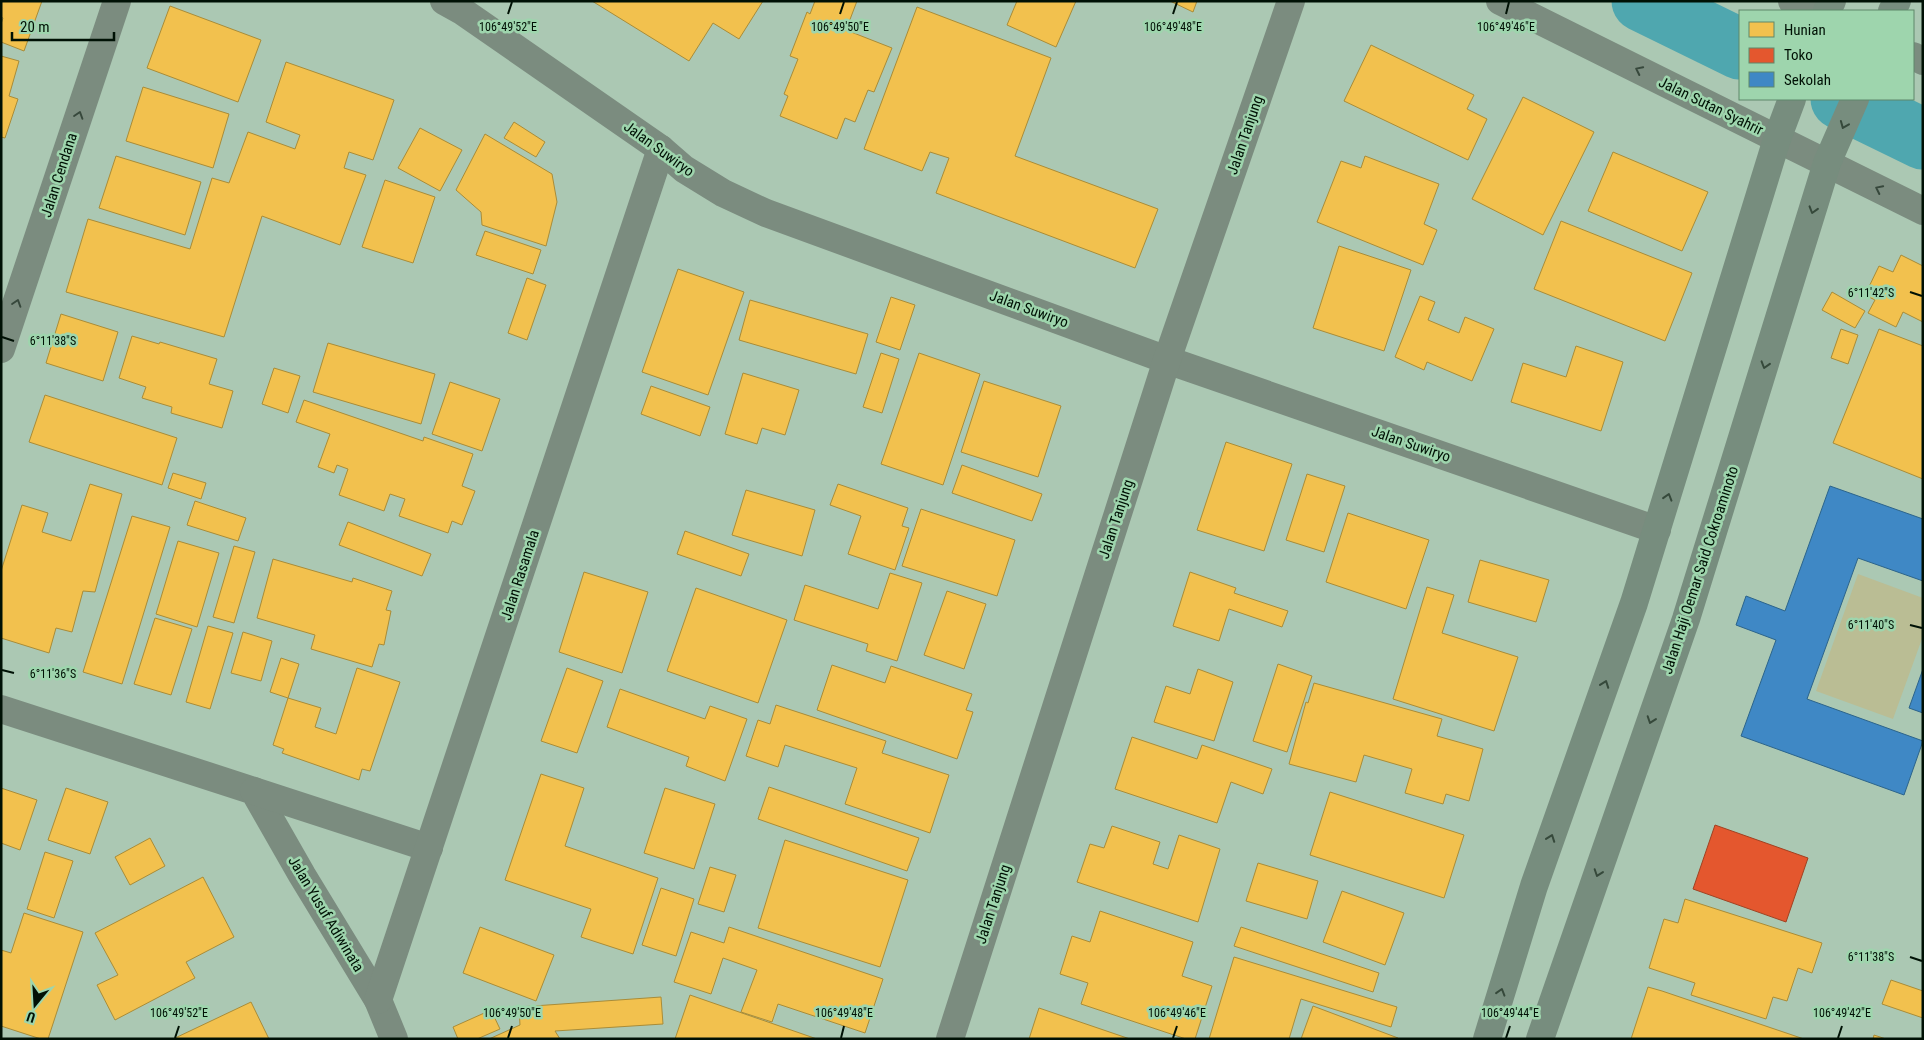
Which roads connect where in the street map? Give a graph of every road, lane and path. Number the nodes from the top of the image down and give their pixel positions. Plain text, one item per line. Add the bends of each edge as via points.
1 (117, 1) edge
2 (444, 1) edge
3 (1291, 1) edge
4 (1500, 1) edge
5 (1792, 1) edge
6 (1812, 10) edge
7 (1792, 100) edge
8 (1855, 100) edge
9 (1779, 134) junction
10 (660, 149) junction
11 (1831, 157) junction
12 (1923, 211) edge
13 (1, 349) edge
14 (1167, 360) junction
15 (1658, 530) junction
16 (1, 709) edge
17 (254, 792) junction
18 (428, 848) junction
19 (378, 1000) junction
20 (394, 1039) edge
21 (950, 1039) edge
22 (1487, 1039) edge
23 (1540, 1039) edge

13 -> 1 street, Jalan Cendana
2 - 10 street, Jalan Suwiryo
3 - 14 street, Jalan Tanjung
9 -> 4 street, Jalan Sutan Syahrir
5 - 6 street
7 - 9 main road
8 -> 11 main road, Jalan Haji Oemar Said Cokroaminoto
9 - 11 street, Jalan Sutan Syahrir
15 -> 9 main road
10 - 14 street, Jalan Suwiryo via 715,188 766,213
10 - 18 street, Jalan Rasamala
12 -> 11 street, Jalan Sutan Syahrir
11 -> 23 main road, Jalan Haji Oemar Said Cokroaminoto via 1686,619
14 - 15 street, Jalan Suwiryo
14 - 21 street, Jalan Tanjung
22 -> 15 main road via 1534,886
16 - 17 street
17 - 18 street
17 - 19 street, Jalan Yusuf Adiwinata
18 - 19 street, Jalan Rasamala
19 - 20 street, Jalan Yusuf Adiwinata

